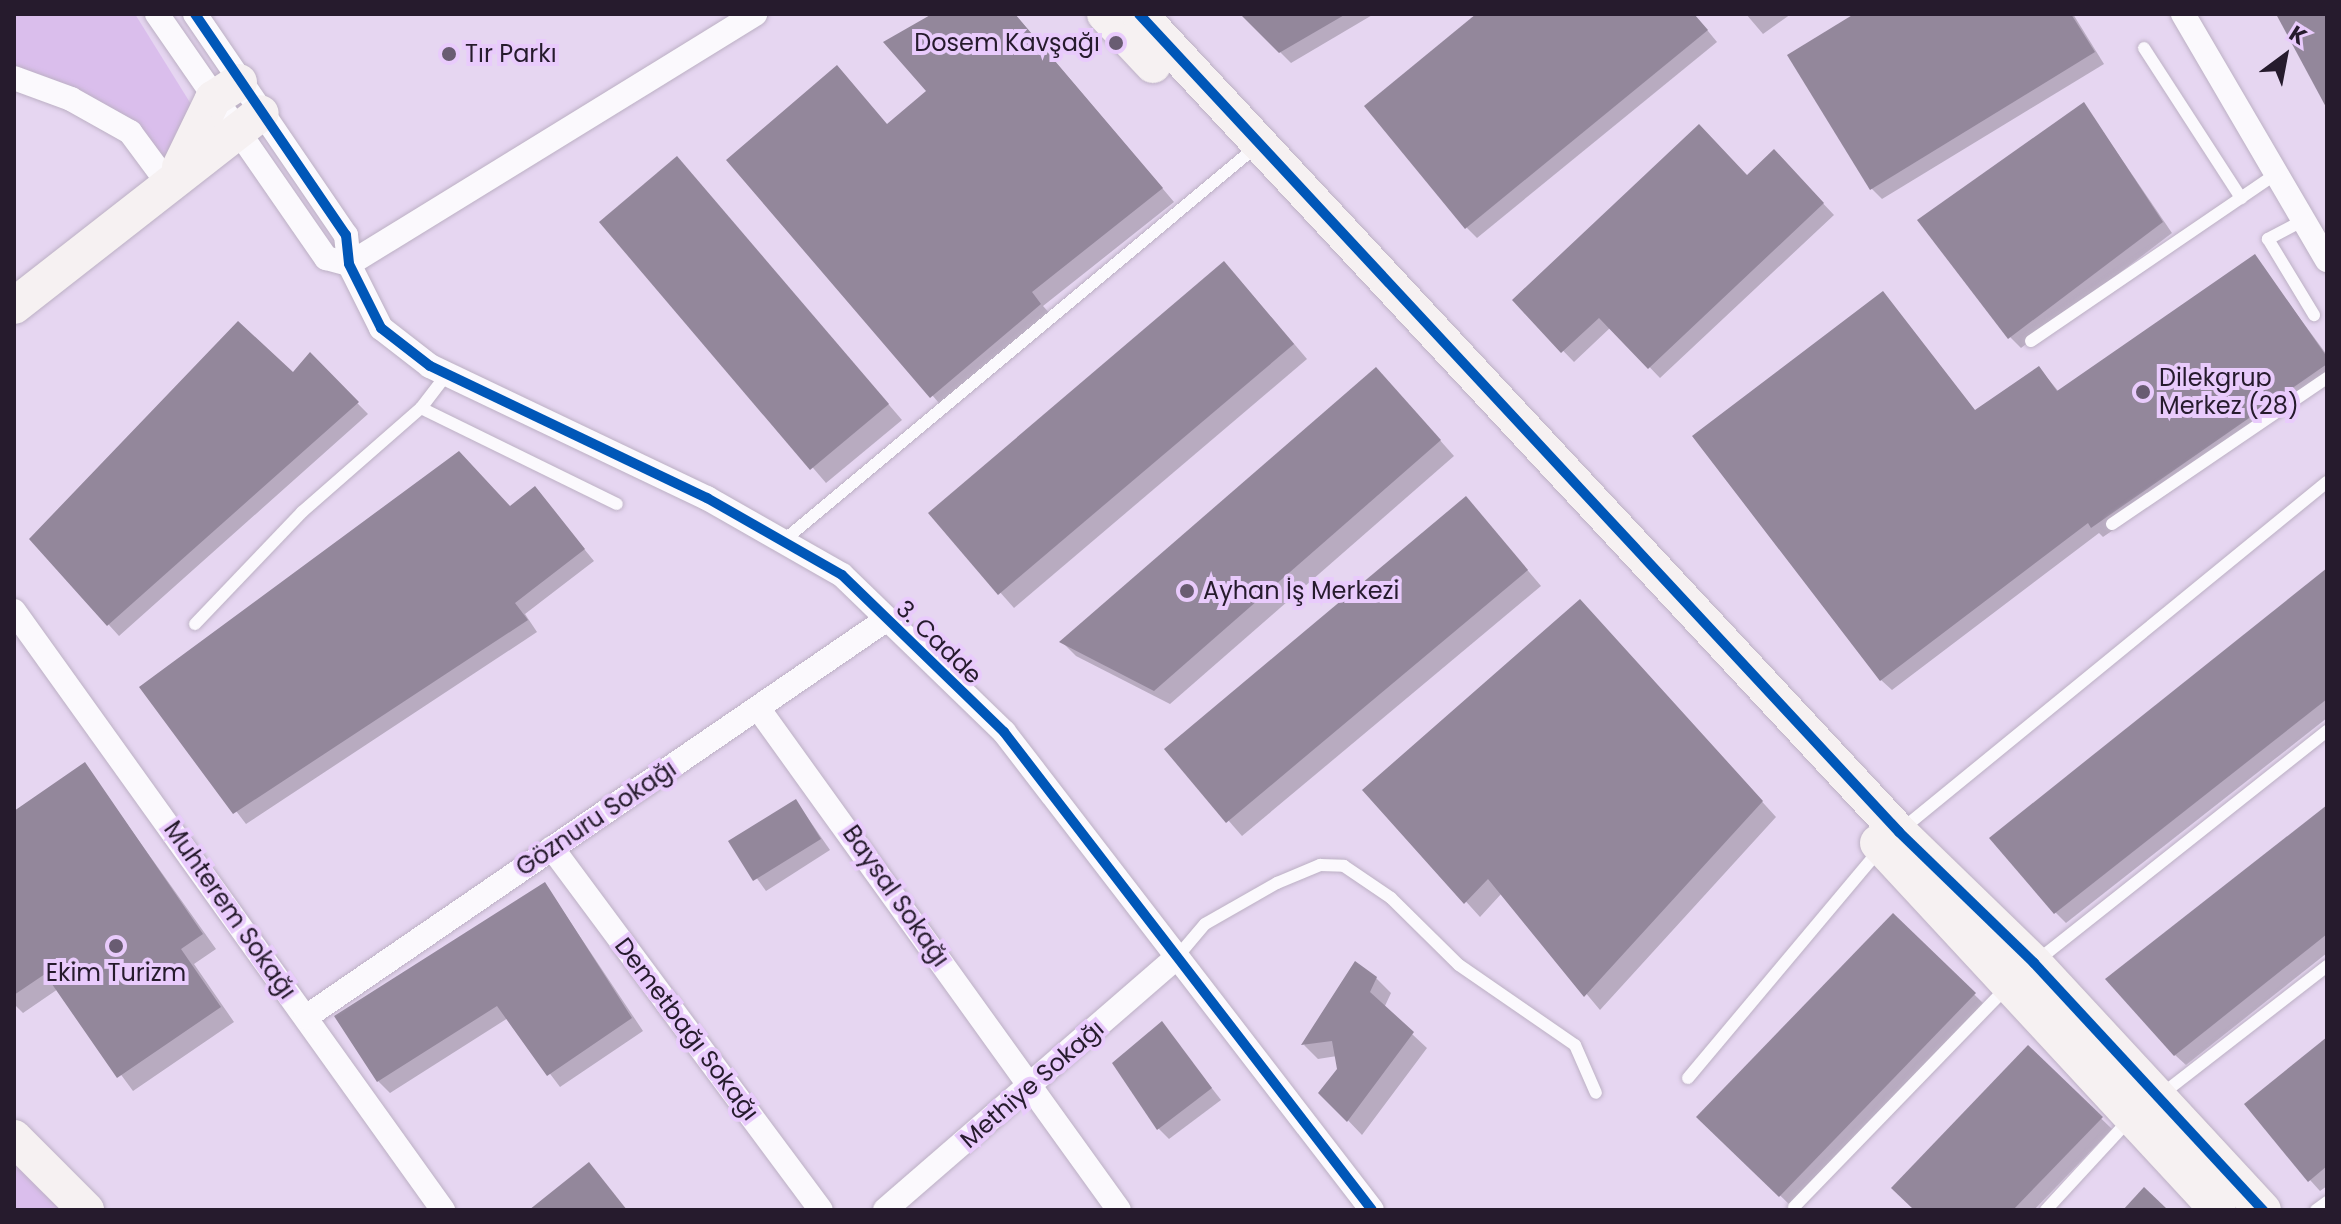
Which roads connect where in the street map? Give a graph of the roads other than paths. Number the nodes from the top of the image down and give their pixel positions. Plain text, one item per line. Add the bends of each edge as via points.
1 (157, 14) edge
2 (195, 14) edge
3 (755, 14) edge
4 (1105, 14) edge
5 (1139, 14) edge
6 (2183, 14) edge
7 (2144, 48) dead end
8 (14, 78) edge
9 (226, 90) junction
10 (247, 122) junction
11 (1251, 152) junction
12 (2276, 174) junction
13 (170, 186) junction
14 (2241, 198) junction
15 (2304, 220) junction
16 (2327, 260) edge
17 (349, 264) junction
18 (14, 306) edge
19 (2314, 315) dead end
20 (2031, 341) dead end
21 (447, 374) junction
22 (2327, 378) edge
23 (421, 408) junction
24 (2327, 482) edge
25 (617, 504) dead end
26 (2112, 524) dead end
27 (783, 541) junction
28 (14, 611) edge
29 (887, 619) junction
30 (195, 624) dead end
31 (758, 708) junction
32 (2327, 731) edge
33 (1890, 839) junction
34 (552, 848) junction
35 (1177, 957) junction
36 (2327, 966) edge
37 (2023, 972) junction
38 (306, 1017) junction
39 (1688, 1078) dead end
40 (1032, 1086) junction
41 (1596, 1093) dead end
42 (2146, 1107) junction
43 (14, 1138) edge
44 (2327, 1202) edge
45 (1794, 1207) dead end
46 (86, 1210) edge
47 (443, 1210) edge
48 (821, 1210) edge
49 (885, 1210) edge
50 (1119, 1210) edge
51 (1372, 1210) edge
52 (2046, 1210) edge
53 (2218, 1210) edge
54 (2263, 1210) edge
55 (2316, 1210) edge

1 - 9 street
2 - 9 street
3 - 17 street
4 - 11 street
5 - 11 street
6 - 12 street
7 - 14 lane
8 - 13 street via 71,99 130,132
9 - 10 street
9 - 10 street
9 - 13 street
10 - 13 street
10 - 17 street, 3. Cadde via 346,235
10 - 17 street via 326,258
11 - 27 lane
11 - 33 street
12 - 14 lane
12 - 15 street
13 - 18 street
14 - 20 lane
15 - 16 street
15 - 19 lane via 2268,239
17 - 21 street, 3. Cadde via 381,328
21 - 23 lane
21 - 27 street, 3. Cadde via 707,498
22 - 26 lane
23 - 25 lane
23 - 30 lane via 302,512
24 - 33 lane
27 - 29 street, 3. Cadde via 842,575
28 - 38 street, Muhterem Sokağı
29 - 31 street, Göznuru Sokağı
29 - 35 street, 3. Cadde via 1004,732
31 - 34 street, Göznuru Sokağı
31 - 40 street, Baysal Sokağı
32 - 37 lane
33 - 37 street
33 - 39 lane
34 - 38 street, Göznuru Sokağı
34 - 48 street, Demetbağı Sokağı
35 - 40 street, Methiye Sokağı
35 - 41 lane via 1205,924 1277,883 1320,865 1344,866 1391,898 1459,965 1575,1045
35 - 51 street, 3. Cadde
36 - 42 lane
37 - 42 street
37 - 45 lane
38 - 47 street, Muhterem Sokağı
40 - 49 street, Methiye Sokağı
40 - 50 street, Baysal Sokağı
42 - 52 lane
42 - 53 street
42 - 54 street
43 - 46 street
44 - 55 lane

